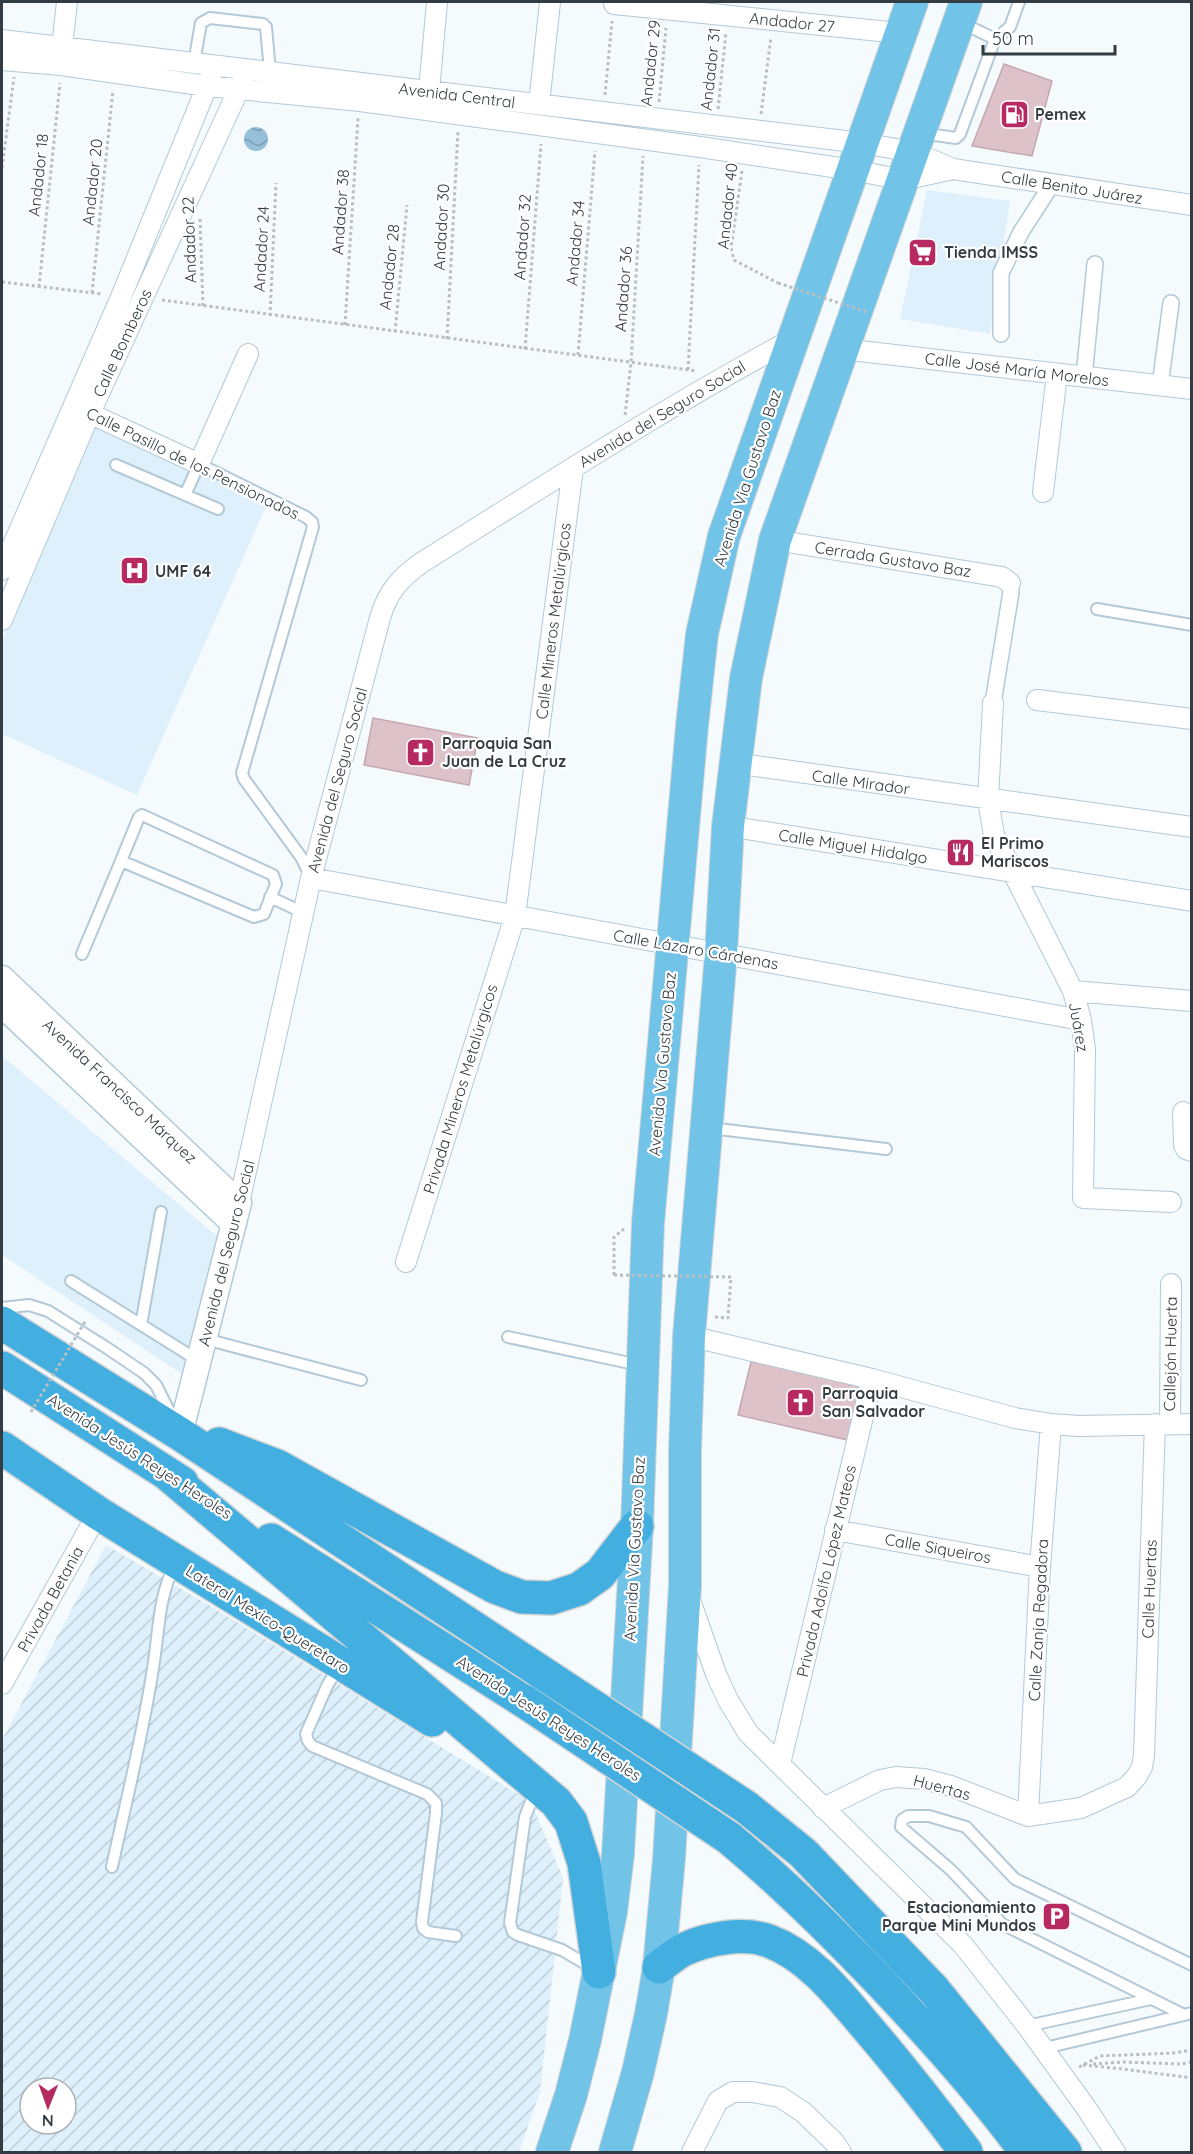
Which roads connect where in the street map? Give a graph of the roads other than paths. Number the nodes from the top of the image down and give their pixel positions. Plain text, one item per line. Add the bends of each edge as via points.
1 (67, 2) edge
2 (437, 2) edge
3 (550, 2) edge
4 (912, 2) edge
5 (1019, 2) edge
6 (614, 4) road end
7 (962, 12) edge
8 (899, 33) junction
9 (996, 39) junction
10 (2, 40) edge
11 (62, 56) junction
12 (9, 60) edge
13 (194, 63) junction
14 (216, 66) junction
15 (249, 70) junction
16 (270, 72) junction
17 (207, 86) junction
18 (238, 89) junction
19 (429, 91) junction
20 (539, 104) junction
21 (912, 155) junction
22 (857, 157) junction
23 (953, 169) junction
24 (1052, 184) junction
25 (1191, 205) edge
26 (1095, 264) dead end
27 (1171, 303) dead end
28 (1001, 334) dead end
29 (792, 339) junction
30 (842, 349) junction
31 (249, 354) dead end
32 (1057, 374) junction
33 (1084, 377) junction
34 (1160, 386) junction
35 (1191, 389) edge
36 (81, 409) junction
37 (199, 464) junction
38 (116, 465) dead end
39 (573, 468) junction
40 (1043, 492) dead end
41 (185, 495) junction
42 (218, 509) dead end
43 (775, 540) junction
44 (15, 544) edge
45 (2, 570) edge
46 (1010, 583) joint
47 (1097, 609) dead end
48 (2, 620) edge
49 (1191, 625) edge
50 (1037, 700) dead end
51 (993, 703) joint
52 (1191, 719) edge
53 (734, 763) junction
54 (988, 800) junction
55 (728, 826) junction
56 (1191, 827) edge
57 (121, 861) junction
58 (1012, 871) junction
59 (311, 878) junction
60 (270, 897) junction
61 (1191, 901) edge
62 (304, 913) junction
63 (515, 916) junction
64 (673, 945) junction
65 (82, 954) dead end
66 (721, 954) junction
67 (2, 978) edge
68 (1073, 991) junction
69 (1191, 1001) edge
70 (2, 1005) edge
71 (1081, 1020) junction
72 (1183, 1112) dead end
73 (706, 1128) junction
74 (886, 1149) dead end
75 (1189, 1150) edge
76 (1171, 1202) dead end
77 (161, 1212) dead end
78 (237, 1214) junction
79 (406, 1262) dead end
80 (71, 1281) dead end
81 (1171, 1284) dead end
82 (2, 1308) edge
83 (2, 1323) edge
84 (141, 1325) junction
85 (689, 1336) junction
86 (508, 1337) dead end
87 (202, 1350) junction
88 (642, 1366) junction
89 (2, 1368) edge
90 (872, 1379) junction
91 (361, 1380) dead end
92 (1051, 1424) junction
93 (1162, 1424) junction
94 (1191, 1424) edge
95 (180, 1434) junction
96 (2, 1448) edge
97 (165, 1472) junction
98 (98, 1513) junction
99 (637, 1526) junction
100 (835, 1530) junction
101 (176, 1562) junction
102 (1040, 1567) junction
103 (685, 1585) junction
104 (340, 1663) junction
105 (2, 1684) edge
106 (780, 1764) junction
107 (538, 1785) junction
108 (823, 1808) junction
109 (1028, 1816) junction
110 (112, 1867) dead end
111 (456, 1936) dead end
112 (1191, 1965) edge
113 (659, 1967) junction
114 (599, 1972) junction
115 (1151, 1999) junction
116 (1188, 2014) edge
117 (1027, 2026) junction
118 (1041, 2049) junction
119 (834, 2149) edge
120 (552, 2152) edge
121 (615, 2152) edge
122 (692, 2152) edge
123 (966, 2152) edge
124 (1026, 2152) edge
125 (1065, 2152) edge
126 (1115, 2152) edge

1 - 11 street
2 - 19 street
3 - 20 street
4 - 8 main road, Avenida Via Gustavo Baz
5 - 9 lane via 1010,27
6 - 8 street, Andador 27
7 - 9 lane
7 - 21 main road
8 - 22 main road, Avenida Via Gustavo Baz
9 - 21 lane via 960,135
10 - 11 street, Avenida Central
11 - 12 street, Avenida Central
11 - 13 street, Avenida Central
11 - 17 street, Avenida Central via 115,73
13 - 14 street, Avenida Central
13 - 16 lane via 201,23 210,18 263,24
14 - 15 street, Avenida Central
14 - 17 street, Calle Bomberos
15 - 16 street, Avenida Central
15 - 18 street, Calle Bomberos
16 - 19 street, Avenida Central
17 - 18 street, Avenida Central
17 - 36 street, Calle Bomberos via 121,297
18 - 22 street, Avenida Central via 360,101 744,154
18 - 36 street, Calle Bomberos via 143,297
19 - 20 street, Avenida Central
20 - 22 street, Avenida Central via 759,131
21 - 22 street, Avenida Central
21 - 22 street, Avenida Central
21 - 23 street, Calle Benito Juárez
21 - 23 street, Calle Benito Juárez
21 - 30 main road via 864,304
22 - 29 main road, Avenida Via Gustavo Baz
23 - 24 street, Calle Benito Juárez
24 - 25 street, Calle Benito Juárez
24 - 28 street via 1000,273
26 - 33 street
27 - 34 street
29 - 39 street, Avenida del Seguro Social
29 - 64 main road, Avenida Via Gustavo Baz via 724,536 702,634
30 - 32 street, Calle José María Morelos
30 - 43 main road
31 - 37 street
32 - 33 street, Calle José María Morelos
32 - 40 street
33 - 34 street, Calle José María Morelos
34 - 35 street, Calle José María Morelos
36 - 37 street, Calle Pasillo de los Pensionados
36 - 44 street, Calle Bomberos
37 - 41 lane
37 - 59 lane, Calle Pasillo de los Pensionados via 312,522 242,773 301,857
38 - 41 lane
39 - 59 street, Avenida del Seguro Social via 421,563 393,587 384,603
39 - 63 street, Calle Mineros Metalúrgicos
41 - 42 lane
43 - 46 street, Cerrada Gustavo Baz via 1002,577
43 - 53 main road via 746,678
44 - 45 street, Calle Bomberos
44 - 48 street, Calle Bomberos
46 - 51 street
47 - 49 lane
50 - 52 street
51 - 54 street
53 - 54 street, Calle Mirador
53 - 55 main road
54 - 56 street, Calle Mirador
54 - 58 street via 994,835
55 - 58 street, Calle Miguel Hidalgo
55 - 66 main road
57 - 60 lane via 255,917 264,914
57 - 60 lane via 139,818 147,816 273,875 276,884
57 - 65 lane
58 - 61 street, Calle Miguel Hidalgo
58 - 68 street, Juárez
59 - 62 street, Avenida del Seguro Social
59 - 63 street, Calle Lázaro Cárdenas
60 - 62 lane
62 - 78 street, Avenida del Seguro Social
63 - 64 street, Calle Lázaro Cárdenas
63 - 79 street, Privada Mineros Metalúrgicos
64 - 66 street, Calle Lázaro Cárdenas
64 - 88 main road, Avenida Via Gustavo Baz via 648,1223
66 - 71 street, Calle Lázaro Cárdenas
66 - 73 main road
67 - 78 street, Avenida Francisco Márquez
68 - 69 street
68 - 71 street, Juárez
70 - 78 street, Avenida Francisco Márquez
71 - 76 street, Juárez via 1085,1049 1083,1198
72 - 75 street
73 - 74 lane
73 - 85 main road
77 - 84 lane
78 - 87 street, Avenida del Seguro Social
80 - 84 lane
81 - 93 street, Callejón Huerta
82 - 95 lane via 29,1305 48,1311 144,1373 156,1385
83 - 95 highway, Avenida Jesús Reyes Heroles
84 - 87 lane
85 - 90 street
85 - 103 main road
86 - 88 lane
87 - 91 lane
87 - 95 street, Avenida del Seguro Social
88 - 99 main road, Avenida Via Gustavo Baz
89 - 97 highway, Avenida Jesús Reyes Heroles
90 - 92 street
90 - 100 street, Privada Adolfo López Mateos
92 - 93 street
92 - 102 street, Calle Zanja Regadora
93 - 94 street
93 - 109 street, Calle Huertas via 1142,1767 1127,1787 1081,1808
95 - 99 highway via 229,1446 277,1466 495,1587 522,1597 551,1598 579,1588 600,1574
95 - 125 highway, Avenida Jesús Reyes Heroles, bridge via 746,1807 803,1853 934,1990
96 - 98 highway, Lateral Mexico-Queretaro
97 - 107 highway
97 - 124 highway, Avenida Jesús Reyes Heroles, bridge via 524,1701 729,1838 784,1884 944,2050
98 - 101 highway, Lateral Mexico-Queretaro
98 - 105 street, Privada Betania
99 - 114 main road, Avenida Via Gustavo Baz via 618,1854 612,1912
100 - 102 street, Calle Siqueiros
100 - 106 street, Privada Adolfo López Mateos
101 - 104 highway, Lateral Mexico-Queretaro
101 - 110 lane via 162,1600 153,1669
102 - 109 street, Calle Zanja Regadora
103 - 106 street via 728,1700 748,1733
103 - 113 main road
104 - 107 highway, Lateral Mexico-Queretaro
104 - 111 lane via 306,1734 308,1741 428,1794 436,1803 422,1922 428,1932
106 - 108 street
107 - 114 highway via 571,1822 584,1863
107 - 114 lane via 525,1817 510,1923 518,1935 562,1950
108 - 109 street, Huertas via 880,1780 896,1777 951,1786
108 - 117 street via 963,1945
112 - 115 lane via 1015,1879 966,1827 929,1816 908,1816 902,1820 901,1827 951,1870 1002,1924
113 - 121 main road via 638,2072
113 - 123 highway via 684,1949 712,1940 767,1940 791,1951 852,2010 909,2076
114 - 120 main road, Avenida Via Gustavo Baz via 571,2095
115 - 116 lane
115 - 117 lane
116 - 118 lane
117 - 118 street
118 - 126 street
119 - 122 street via 803,2112 780,2097 733,2092 718,2101

